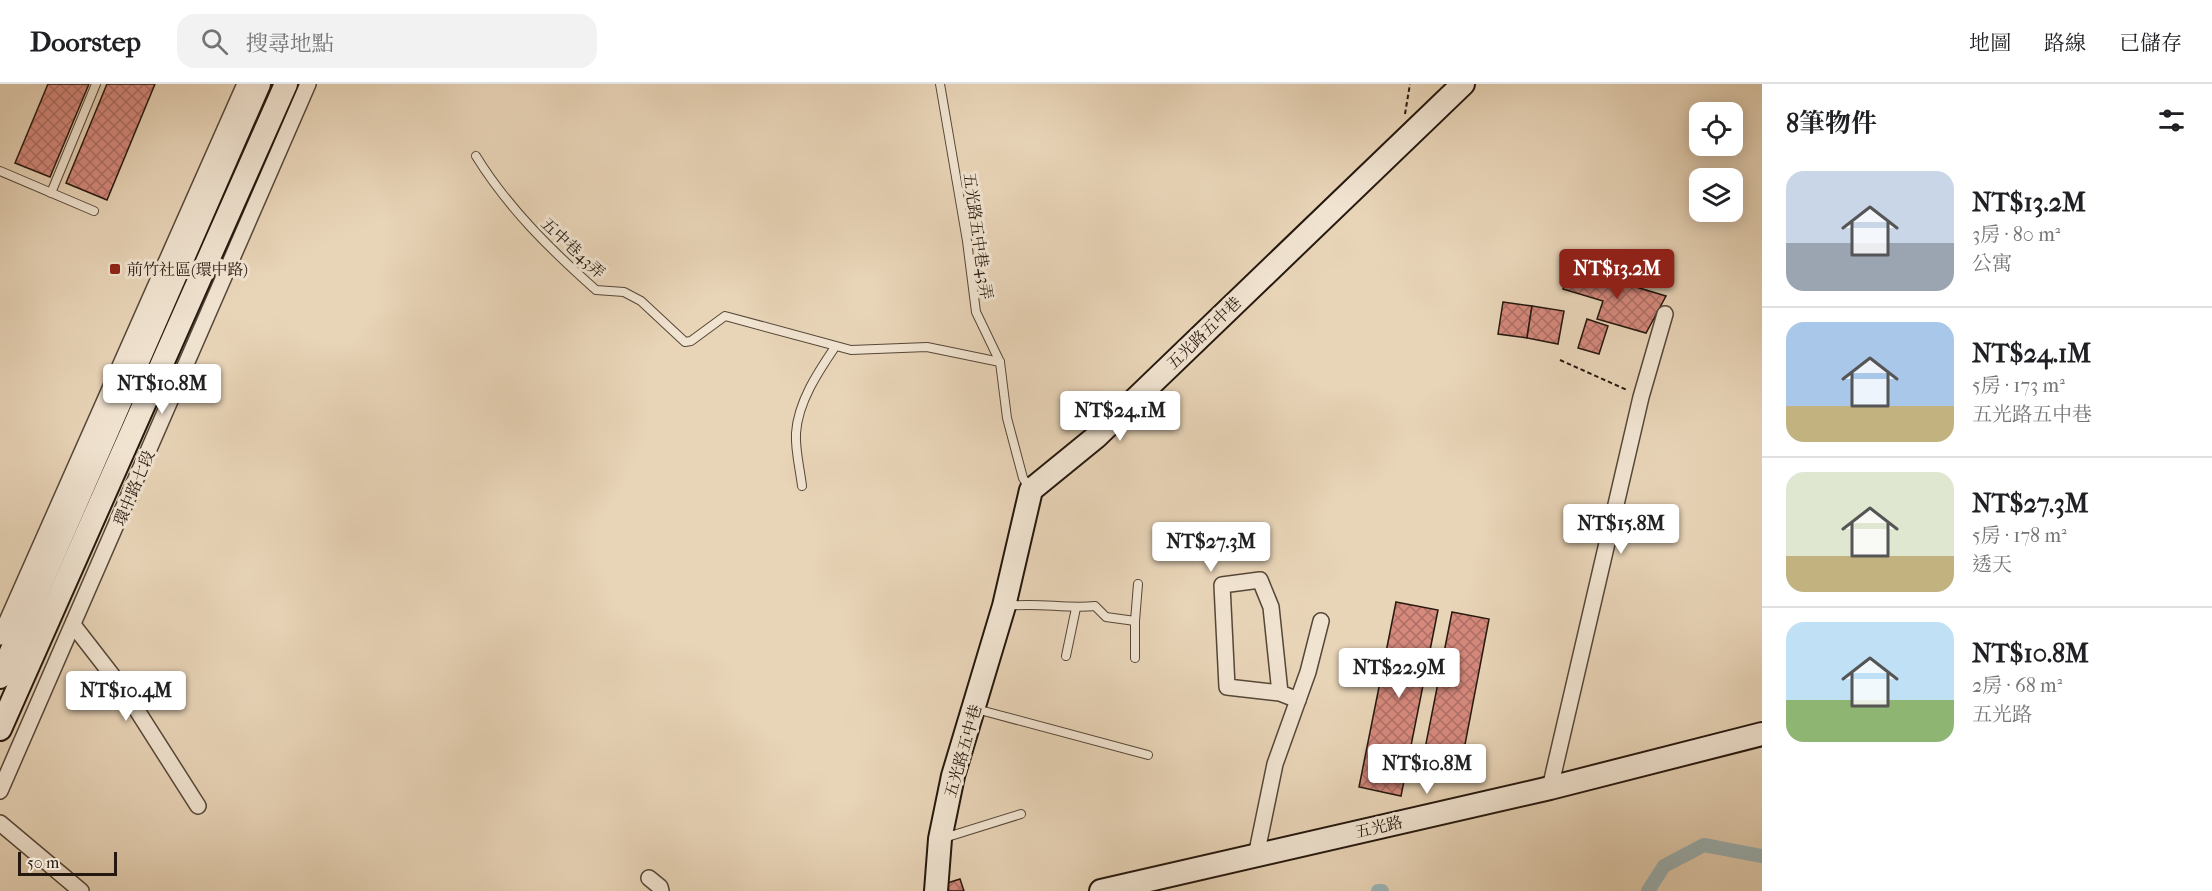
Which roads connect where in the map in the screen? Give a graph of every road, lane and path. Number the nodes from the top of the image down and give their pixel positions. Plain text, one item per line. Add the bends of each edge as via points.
1 (96, 84) edge
2 (245, 84) edge
3 (259, 84) edge
4 (286, 84) edge
5 (308, 84) edge
6 (940, 84) edge
7 (1463, 84) edge
8 (476, 156) dead end
9 (0, 171) edge
10 (51, 193) junction
11 (94, 211) dead end
12 (1665, 314) dead end
13 (835, 347) junction
14 (1560, 360) dead end
15 (1000, 362) junction
16 (1641, 397) junction
17 (802, 486) dead end
18 (1031, 490) junction
19 (1138, 584) dead end
20 (1004, 606) junction
21 (1076, 608) junction
22 (1135, 621) junction
23 (1321, 621) dead end
24 (74, 626) junction
25 (0, 637) edge
26 (1066, 656) dead end
27 (1135, 658) dead end
28 (0, 677) edge
29 (1280, 693) junction
30 (1298, 700) junction
31 (975, 709) junction
32 (0, 729) edge
33 (1762, 734) edge
34 (1148, 754) dead end
35 (1550, 788) junction
36 (0, 791) edge
37 (198, 806) dead end
38 (1021, 814) dead end
39 (0, 823) edge
40 (940, 839) junction
41 (1256, 856) junction
42 (649, 878) dead end
43 (81, 891) edge
44 (661, 891) edge
45 (936, 891) edge
46 (1101, 891) edge

1 - 10 lane
2 - 25 street
3 - 28 street
4 - 32 street, 環中路七段
5 - 24 street, 環中路七段
6 - 15 lane, 五光路五中巷43弄 via 976,312
7 - 18 street, 五光路五中巷 via 1096,437
8 - 13 lane, 五中巷43弄 via 527,224 588,283 596,290 624,291 641,300 685,342 725,316
9 - 10 lane
10 - 11 lane
12 - 16 street
13 - 15 lane, 五中巷43弄 via 927,347
13 - 17 lane via 799,416 796,434
14 - 16 path
15 - 18 lane, 五光路五中巷43弄 via 1007,418 1023,478
16 - 35 street
18 - 20 street, 五光路五中巷
19 - 22 lane
20 - 21 lane via 1027,603
20 - 31 street, 五光路五中巷
21 - 22 lane via 1095,606 1106,617
21 - 26 lane
22 - 27 lane
23 - 30 street
24 - 36 street, 環中路七段
24 - 37 street via 133,703
29 - 29 street via 1271,607 1260,580 1222,585 1227,687
29 - 30 street
30 - 41 street via 1275,764
31 - 34 lane
31 - 40 street, 五光路五中巷 via 953,776
33 - 35 street, 五光路
35 - 41 street, 五光路
38 - 40 lane
39 - 43 street
40 - 45 street, 五光路五中巷
41 - 46 street, 五光路
42 - 44 street

